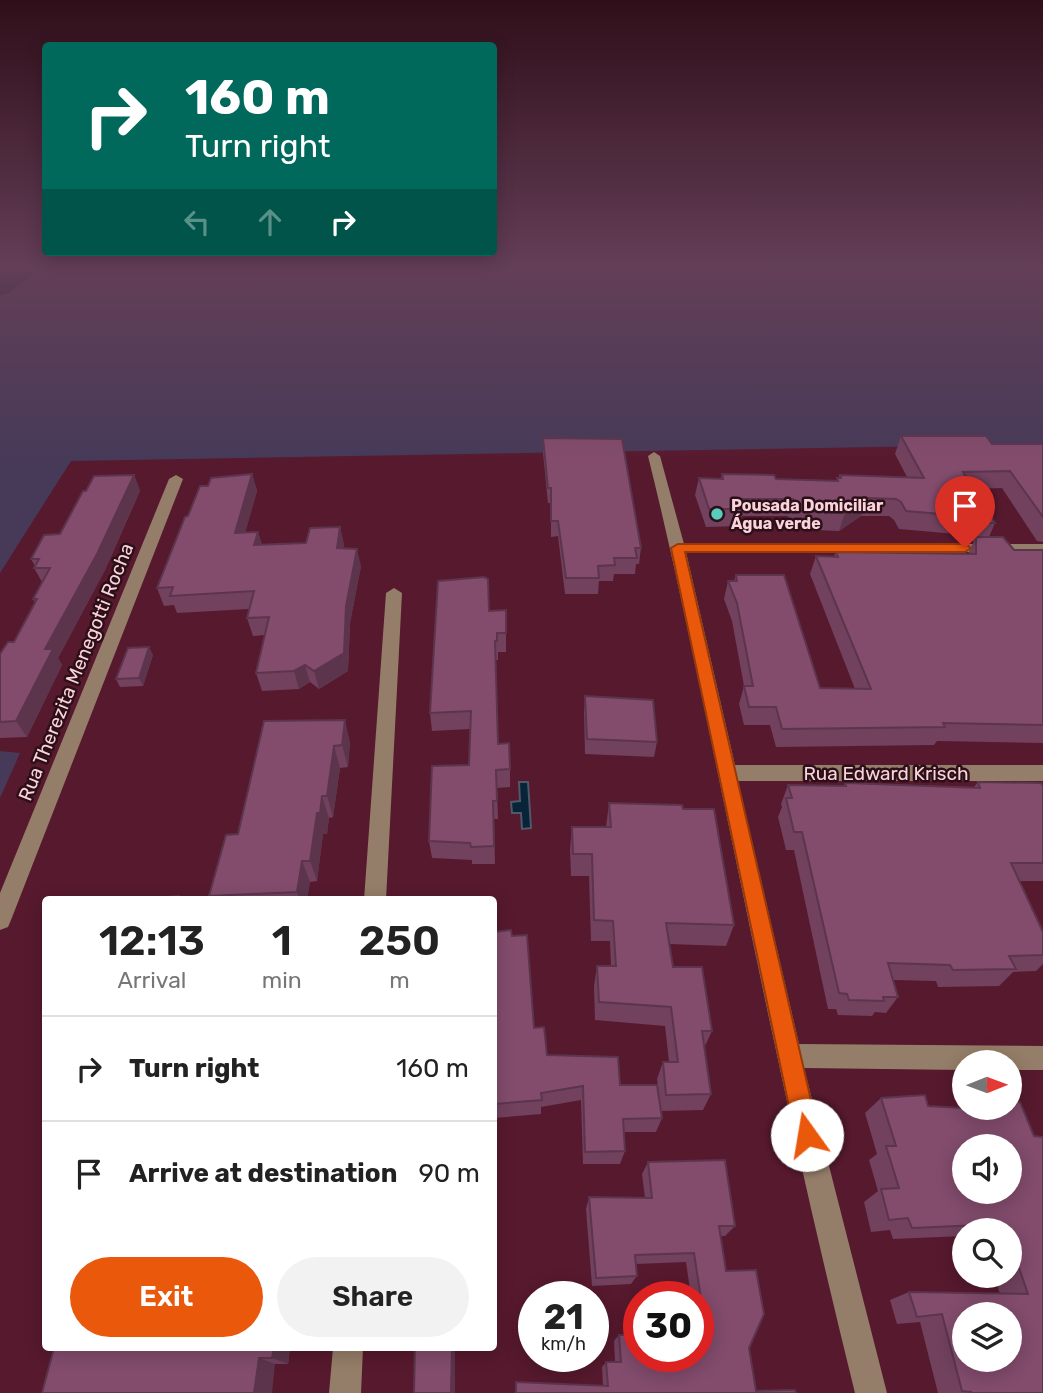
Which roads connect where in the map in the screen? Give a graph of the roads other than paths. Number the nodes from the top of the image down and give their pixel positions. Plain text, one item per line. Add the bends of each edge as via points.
1 (654, 456) dead end
2 (176, 479) dead end
3 (678, 548) junction
4 (1043, 548) edge
5 (394, 593) dead end
6 (728, 773) junction
7 (1043, 773) edge
8 (375, 896) edge
9 (0, 920) edge
10 (789, 1056) junction
11 (1043, 1058) edge
12 (348, 1351) edge
13 (345, 1393) edge
14 (871, 1393) edge

1 - 3 street
2 - 9 street, Rua Therezita Menegotti Rocha
3 - 4 street
3 - 6 street
5 - 8 street
6 - 7 street, Rua Edward Krisch
6 - 10 street
10 - 11 street
10 - 14 street
12 - 13 street

